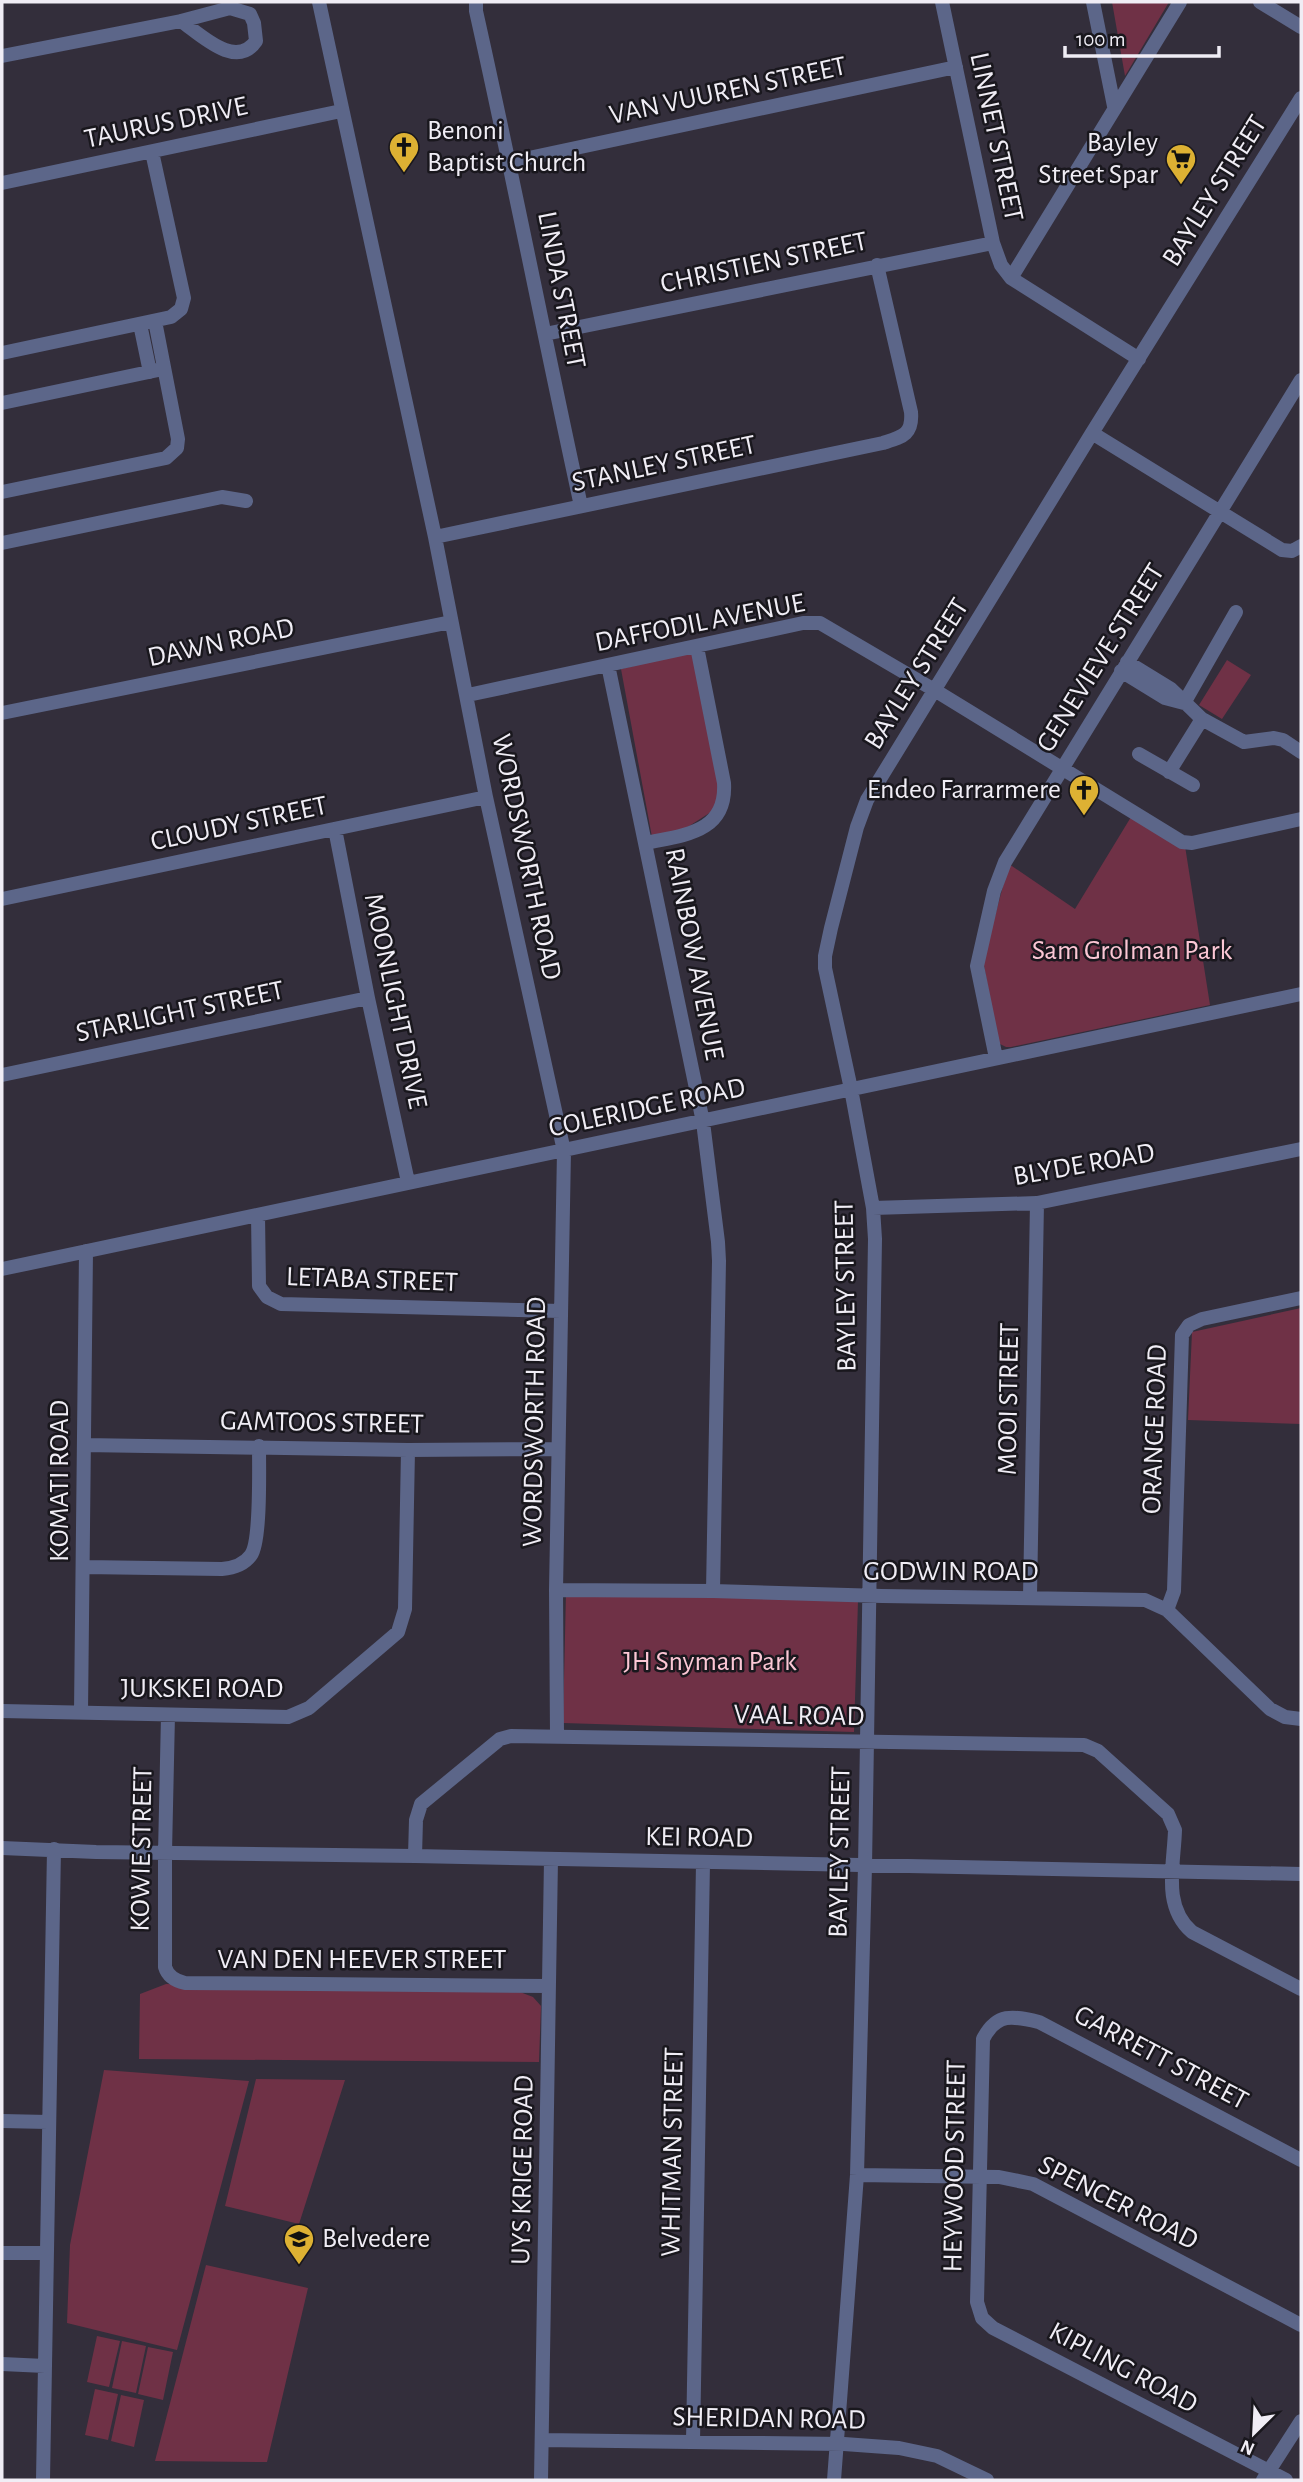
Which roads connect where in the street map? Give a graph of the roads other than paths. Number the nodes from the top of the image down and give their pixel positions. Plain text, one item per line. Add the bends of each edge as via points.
1 (319, 2) edge
2 (475, 2) edge
3 (942, 2) edge
4 (1093, 2) edge
5 (1180, 2) edge
6 (1260, 2) edge
7 (181, 21) junction
8 (1301, 27) edge
9 (2, 56) edge
10 (956, 67) junction
11 (1301, 98) edge
12 (1114, 106) junction
13 (341, 111) junction
14 (152, 152) junction
15 (510, 162) junction
16 (2, 183) edge
17 (993, 243) junction
18 (877, 265) junction
19 (1011, 278) junction
20 (155, 321) junction
21 (140, 324) junction
22 (545, 334) junction
23 (2, 353) edge
24 (1139, 359) junction
25 (156, 371) junction
26 (1301, 380) edge
27 (2, 404) edge
28 (1091, 433) junction
29 (2, 492) edge
30 (246, 501) dead end
31 (580, 506) junction
32 (1219, 512) junction
33 (435, 537) junction
34 (2, 543) edge
35 (1298, 548) edge
36 (1236, 612) dead end
37 (451, 621) junction
38 (696, 647) junction
39 (608, 665) junction
40 (1124, 666) junction
41 (936, 691) junction
42 (468, 695) junction
43 (1184, 703) junction
44 (2, 713) edge
45 (1202, 719) junction
46 (1301, 752) edge
47 (1139, 754) dead end
48 (1060, 769) junction
49 (1170, 772) junction
50 (1193, 785) dead end
51 (486, 797) junction
52 (1301, 819) edge
53 (335, 829) junction
54 (646, 843) junction
55 (2, 899) edge
56 (1301, 994) edge
57 (368, 998) junction
58 (996, 1058) junction
59 (2, 1075) edge
60 (851, 1088) junction
61 (703, 1122) junction
62 (1301, 1149) edge
63 (564, 1150) junction
64 (408, 1182) junction
65 (1037, 1203) junction
66 (873, 1208) junction
67 (258, 1215) junction
68 (86, 1251) junction
69 (2, 1269) edge
70 (1301, 1298) edge
71 (561, 1311) junction
72 (84, 1445) junction
73 (259, 1446) junction
74 (558, 1449) junction
75 (408, 1450) junction
76 (84, 1567) junction
77 (556, 1590) junction
78 (713, 1591) junction
79 (868, 1596) junction
80 (1030, 1596) junction
81 (1167, 1610) junction
82 (2, 1711) edge
83 (80, 1712) junction
84 (168, 1715) junction
85 (1301, 1718) edge
86 (557, 1735) junction
87 (867, 1743) junction
88 (2, 1848) edge
89 (54, 1853) junction
90 (165, 1853) junction
91 (2, 1856) edge
92 (415, 1856) junction
93 (551, 1860) junction
94 (703, 1863) junction
95 (865, 1866) junction
96 (1173, 1872) junction
97 (1301, 1874) edge
98 (174, 1979) joint
99 (549, 1986) junction
100 (1301, 1989) edge
101 (993, 2024) joint
102 (2, 2121) edge
103 (48, 2122) junction
104 (1301, 2160) edge
105 (857, 2175) junction
106 (980, 2176) junction
107 (2, 2253) edge
108 (46, 2253) junction
109 (979, 2313) joint
110 (1301, 2325) edge
111 (2, 2364) edge
112 (45, 2365) junction
113 (1301, 2421) edge
114 (543, 2440) junction
115 (692, 2442) junction
116 (838, 2444) junction
117 (1265, 2476) edge
118 (43, 2480) edge
119 (541, 2480) edge
120 (834, 2480) edge
121 (987, 2480) edge
122 (1286, 2480) edge

1 - 13 street, WORDSWORTH ROAD
2 - 15 street, LINDA STREET
3 - 10 street, LINNET STREET
4 - 12 street
5 - 12 street
6 - 8 street
7 - 7 street via 241,9 250,14 256,41 242,53 232,52
7 - 9 street
10 - 15 street, VAN VUUREN STREET
10 - 17 street, LINNET STREET
11 - 24 street, BAYLEY STREET
12 - 19 street
13 - 14 street, TAURUS DRIVE
13 - 33 street, WORDSWORTH ROAD
14 - 16 street, TAURUS DRIVE
14 - 20 street via 184,298 177,313
15 - 22 street, LINDA STREET
17 - 18 street, CHRISTIEN STREET
17 - 19 street, LINNET STREET
18 - 22 street, CHRISTIEN STREET
18 - 31 street, STANLEY STREET via 911,412 911,425 902,437
19 - 24 street
20 - 21 street
20 - 25 street
21 - 23 street
21 - 25 street
22 - 31 street, LINDA STREET
24 - 28 street, BAYLEY STREET
25 - 27 street
25 - 29 street via 178,439 177,448 166,458
26 - 32 street, GENEVIEVE STREET
28 - 32 street
28 - 41 street, BAYLEY STREET
30 - 34 street via 222,497
31 - 33 street, STANLEY STREET
32 - 35 street via 1282,550
32 - 40 street, GENEVIEVE STREET
33 - 37 street, WORDSWORTH ROAD
36 - 43 street
37 - 42 street, WORDSWORTH ROAD
37 - 44 street, DAWN ROAD
38 - 39 street, DAFFODIL AVENUE
38 - 41 street, DAFFODIL AVENUE via 820,623
38 - 54 street via 724,783 722,803 702,829
39 - 42 street, DAFFODIL AVENUE
39 - 54 street, RAINBOW AVENUE
40 - 43 street via 1171,689
40 - 48 street, GENEVIEVE STREET
41 - 48 street, DAFFODIL AVENUE
41 - 60 street, BAYLEY STREET via 861,813 825,956
42 - 51 street, WORDSWORTH ROAD
43 - 45 street
45 - 46 street via 1244,742 1273,738
45 - 49 street
47 - 49 street
48 - 52 street, DAFFODIL AVENUE via 1182,842
48 - 58 street, GENEVIEVE STREET via 1005,862 980,948 977,966
49 - 50 street
51 - 53 street, CLOUDY STREET
51 - 63 street, WORDSWORTH ROAD
53 - 55 street, CLOUDY STREET
53 - 57 street, MOONLIGHT DRIVE
54 - 61 street, RAINBOW AVENUE
56 - 58 street, COLERIDGE ROAD
57 - 59 street, STARLIGHT STREET
57 - 64 street, MOONLIGHT DRIVE
58 - 60 street, COLERIDGE ROAD
60 - 61 street, COLERIDGE ROAD
60 - 66 street, BAYLEY STREET
61 - 63 street, COLERIDGE ROAD
61 - 78 street, RAINBOW AVENUE via 719,1261
62 - 65 street, BLYDE ROAD
63 - 64 street, COLERIDGE ROAD
63 - 71 street, WORDSWORTH ROAD
64 - 67 street, COLERIDGE ROAD
65 - 66 street, BLYDE ROAD
65 - 80 street, MOOI STREET
66 - 79 street, BAYLEY STREET
67 - 68 street, COLERIDGE ROAD
67 - 71 street, LETABA STREET via 259,1286 281,1304
68 - 69 street, COLERIDGE ROAD
68 - 72 street, KOMATI ROAD
70 - 81 street, ORANGE ROAD via 1202,1319 1182,1335 1174,1591
71 - 74 street, WORDSWORTH ROAD
72 - 73 street, GAMTOOS STREET
72 - 76 street, KOMATI ROAD
73 - 75 street, GAMTOOS STREET
73 - 76 street via 256,1546 245,1562 222,1569
74 - 75 street, GAMTOOS STREET
74 - 77 street, WORDSWORTH ROAD
75 - 84 street, JUKSKEI ROAD via 405,1609 398,1632 296,1715
76 - 83 street, KOMATI ROAD
77 - 78 street, GODWIN ROAD
77 - 86 street, WORDSWORTH ROAD
78 - 79 street, GODWIN ROAD
79 - 80 street, GODWIN ROAD
79 - 87 street, BAYLEY STREET
80 - 81 street, GODWIN ROAD via 1145,1600
81 - 85 street, GODWIN ROAD via 1270,1709 1285,1717
82 - 83 street, JUKSKEI ROAD
83 - 84 street, JUKSKEI ROAD
84 - 90 street, KOWIE STREET
86 - 87 street, VAAL ROAD
86 - 92 street, VAAL ROAD via 500,1739 425,1799 416,1820
87 - 95 street, BAYLEY STREET
87 - 96 street, VAAL ROAD via 1093,1748 1168,1814 1175,1830
88 - 89 street, KEI ROAD
89 - 90 street, KEI ROAD
89 - 91 street, KEI ROAD
89 - 103 street
90 - 92 street, KEI ROAD
90 - 98 street, KOWIE STREET via 165,1966
92 - 93 street, KEI ROAD
93 - 94 street, KEI ROAD
93 - 99 street, UYS KRIGE ROAD
94 - 95 street, KEI ROAD
94 - 115 street, WHITMAN STREET
95 - 96 street, KEI ROAD
95 - 105 street, BAYLEY STREET
96 - 97 street, KEI ROAD
96 - 100 street, VAAL ROAD via 1173,1906 1185,1926
98 - 99 street, VAN DEN HEEVER STREET via 185,1983
99 - 114 street, UYS KRIGE ROAD
101 - 104 street, GARRETT STREET via 1009,2017 1039,2022
101 - 106 street, HEYWOOD STREET via 981,2046
102 - 103 street
103 - 108 street
105 - 106 street, SPENCER ROAD
105 - 116 street, BAYLEY STREET
106 - 109 street, HEYWOOD STREET
106 - 110 street, SPENCER ROAD via 1033,2184
107 - 108 street
108 - 112 street
109 - 117 street, KIPLING ROAD via 993,2328
111 - 112 street
112 - 118 street
113 - 117 street
114 - 115 street, SHERIDAN ROAD
114 - 119 street, UYS KRIGE ROAD
115 - 116 street, SHERIDAN ROAD
116 - 120 street, BAYLEY STREET
116 - 121 street, SHERIDAN ROAD via 917,2451
117 - 122 street, KIPLING ROAD

